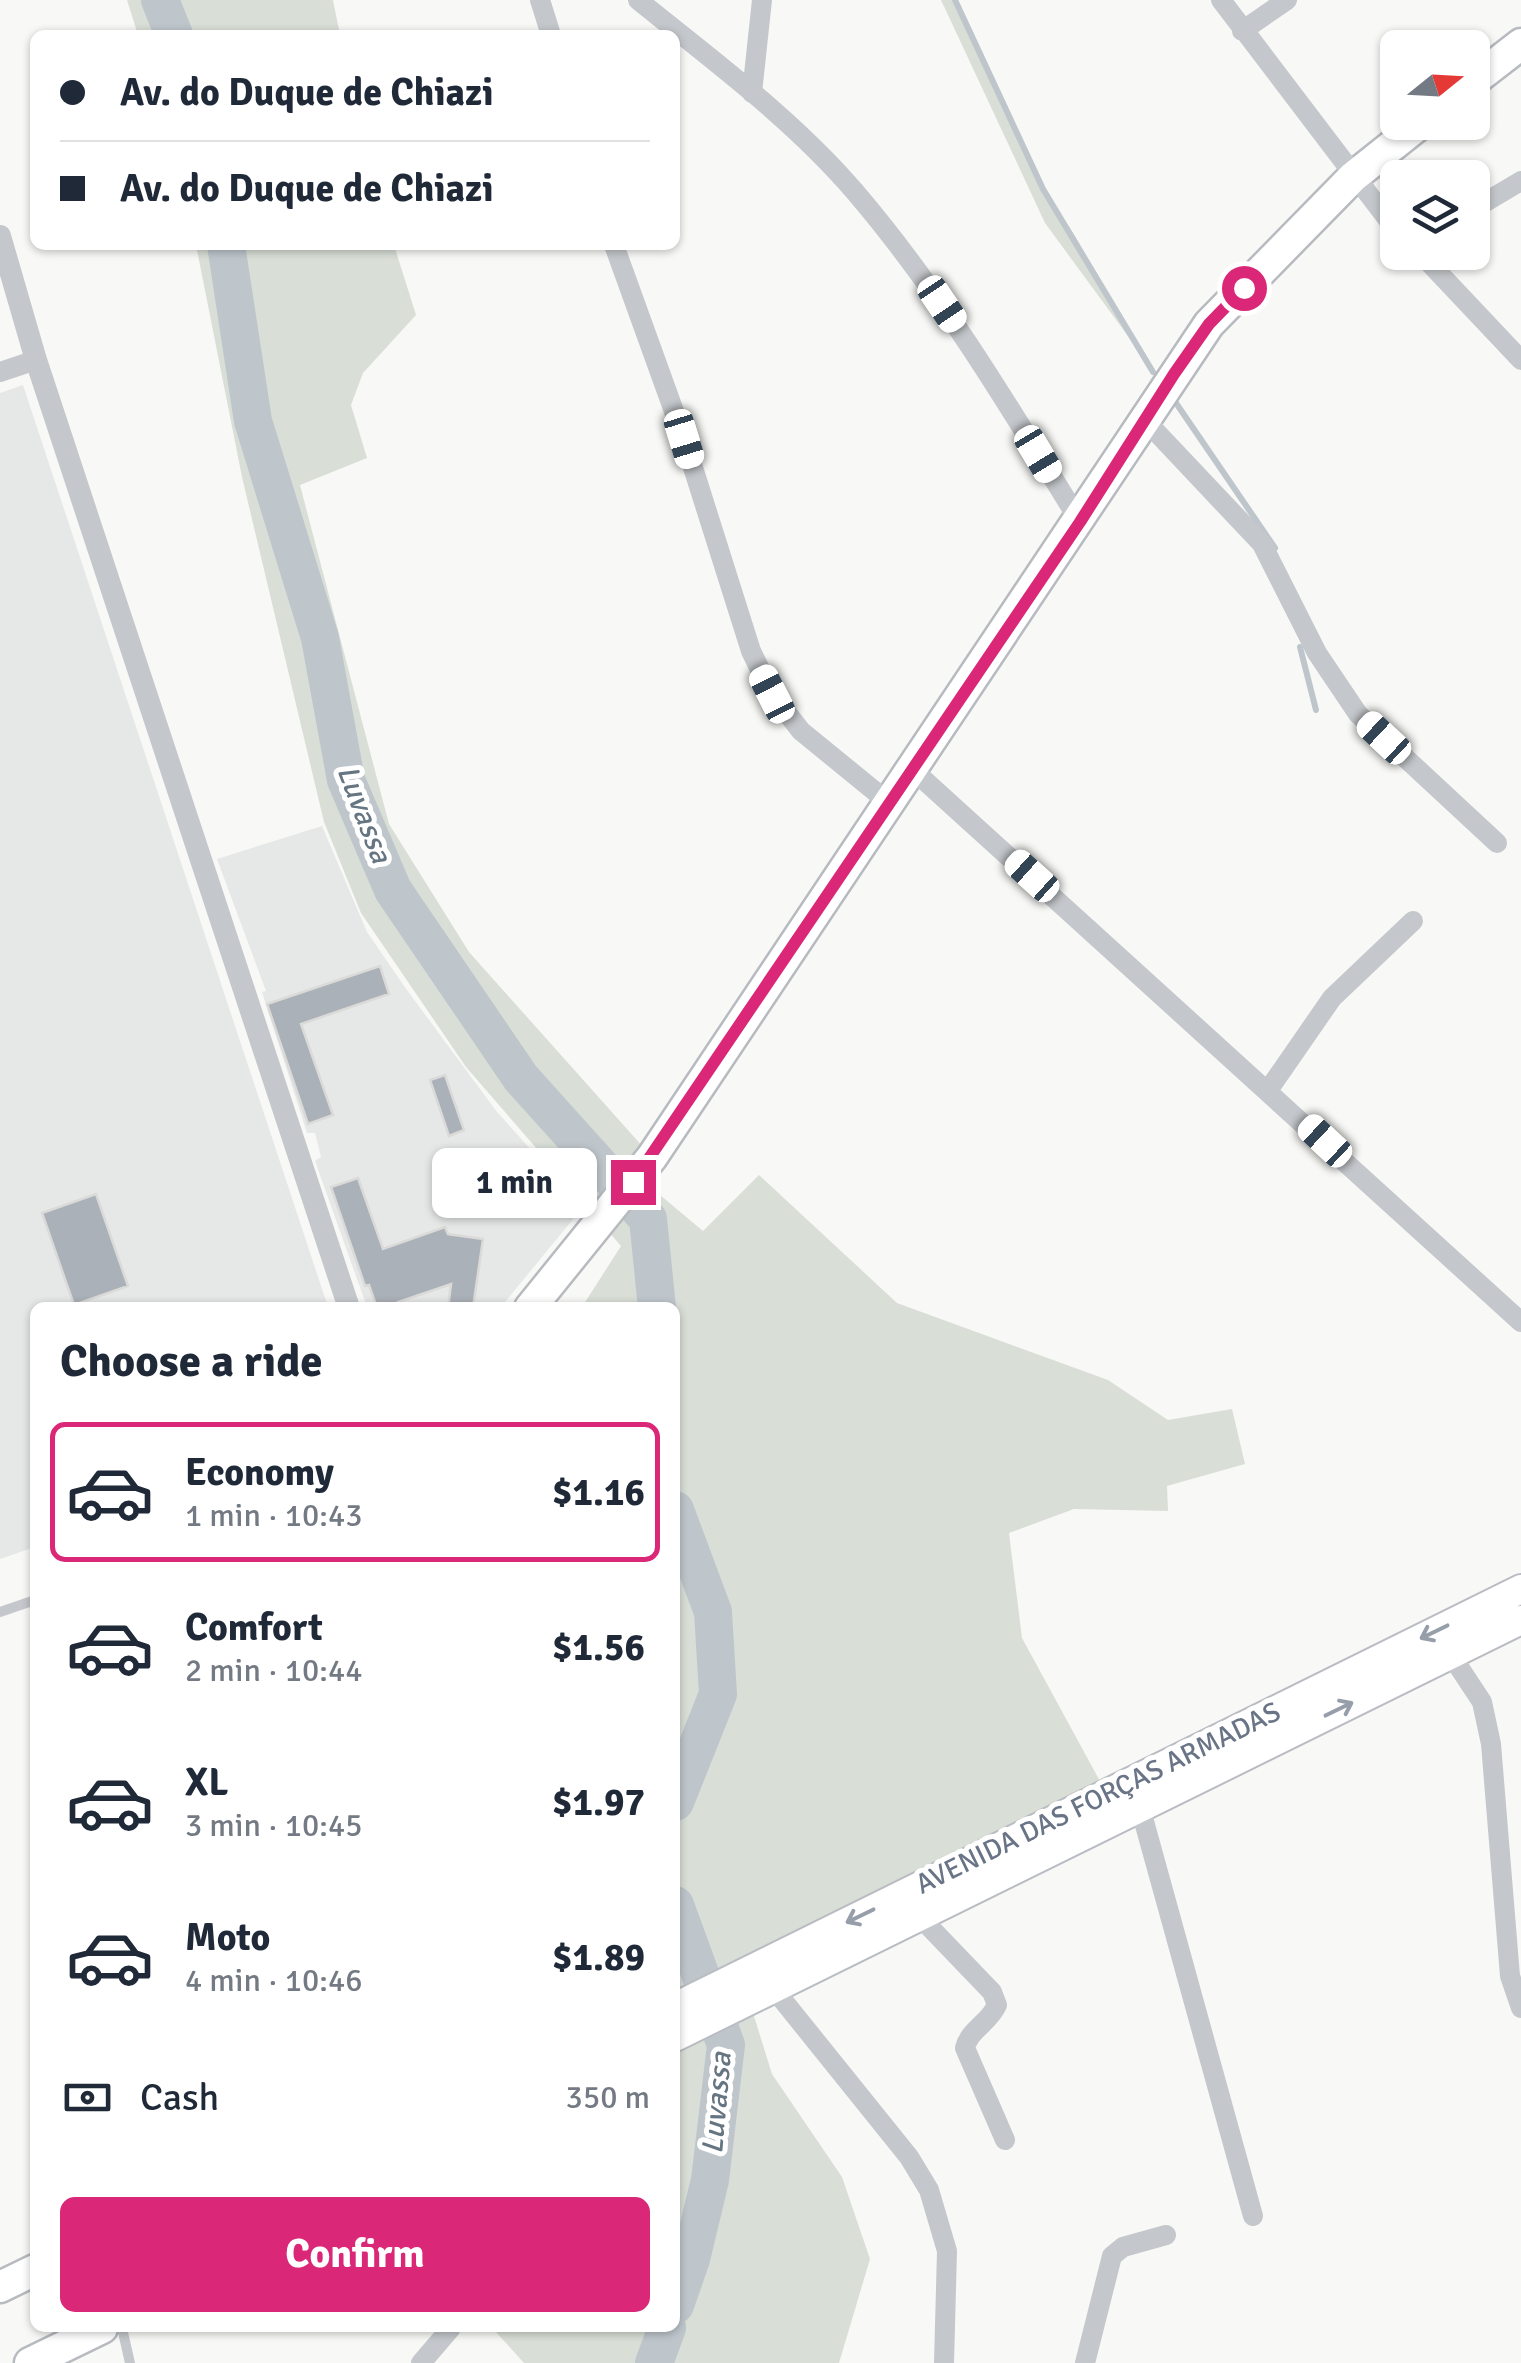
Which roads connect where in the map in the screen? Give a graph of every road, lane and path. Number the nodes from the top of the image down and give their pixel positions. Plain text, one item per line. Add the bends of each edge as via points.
1 (540, 0) edge
2 (638, 0) edge
3 (762, 0) edge
4 (1221, 0) edge
5 (1287, 0) edge
6 (549, 30) edge
7 (675, 30) edge
8 (1242, 31) junction
9 (680, 34) edge
10 (1521, 44) edge
11 (1490, 68) edge
12 (752, 93) junction
13 (1399, 140) edge
14 (1353, 177) junction
15 (1521, 181) edge
16 (1490, 199) edge
17 (1380, 207) edge
18 (0, 236) edge
19 (616, 250) edge
20 (1436, 270) edge
21 (36, 360) junction
22 (1521, 360) edge
23 (0, 372) edge
24 (1144, 419) junction
25 (1080, 522) junction
26 (913, 770) junction
27 (888, 802) junction
28 (1497, 843) dead end
29 (1413, 921) dead end
30 (1270, 1089) junction
31 (596, 1230) junction
32 (347, 1302) edge
33 (535, 1302) edge
34 (554, 1302) edge
35 (1521, 1322) edge
36 (1521, 1589) edge
37 (30, 1602) edge
38 (0, 1612) edge
39 (1521, 1620) edge
40 (1451, 1654) junction
41 (1140, 1807) junction
42 (919, 1916) junction
43 (754, 1988) junction
44 (1521, 2008) edge
45 (682, 2018) edge
46 (1005, 2140) dead end
47 (1253, 2216) dead end
48 (1166, 2235) dead end
49 (30, 2272) edge
50 (0, 2287) edge
51 (94, 2332) edge
52 (123, 2332) edge
53 (447, 2332) edge
54 (30, 2363) edge
55 (130, 2363) edge
56 (421, 2363) edge
57 (944, 2363) edge
58 (1084, 2363) edge

1 - 6 street
2 - 7 street
3 - 12 street
4 - 8 street
5 - 8 street
8 - 14 street
9 - 12 street
10 - 11 main road
12 - 25 street via 854,190 942,304
13 - 14 main road
14 - 17 street
14 - 24 main road via 1209,324
15 - 16 street
18 - 21 street
19 - 27 street via 765,680 801,731
20 - 22 street
21 - 23 street
21 - 32 street
24 - 25 main road
24 - 28 street via 1262,544 1358,714
25 - 26 main road
26 - 27 main road
26 - 30 street
27 - 31 main road via 652,1157
29 - 30 street via 1332,998
30 - 35 street
31 - 33 main road
31 - 34 main road
36 -> 43 main road, AVENIDA DAS FORÇAS ARMADAS
37 - 38 lane
39 - 40 main road, AVENIDA DAS FORÇAS ARMADAS
41 -> 40 main road, AVENIDA DAS FORÇAS ARMADAS
40 - 44 street via 1482,1702 1491,1744 1510,1976
41 - 42 main road, AVENIDA DAS FORÇAS ARMADAS
41 - 47 street
42 - 43 main road, AVENIDA DAS FORÇAS ARMADAS
42 - 46 street via 992,1992 992,2015 965,2048
43 - 45 main road, AVENIDA DAS FORÇAS ARMADAS
43 - 57 street via 909,2157 929,2190 947,2251
48 - 58 street via 1112,2256
49 - 50 main road
51 - 54 main road
52 - 55 lane
53 - 56 street

